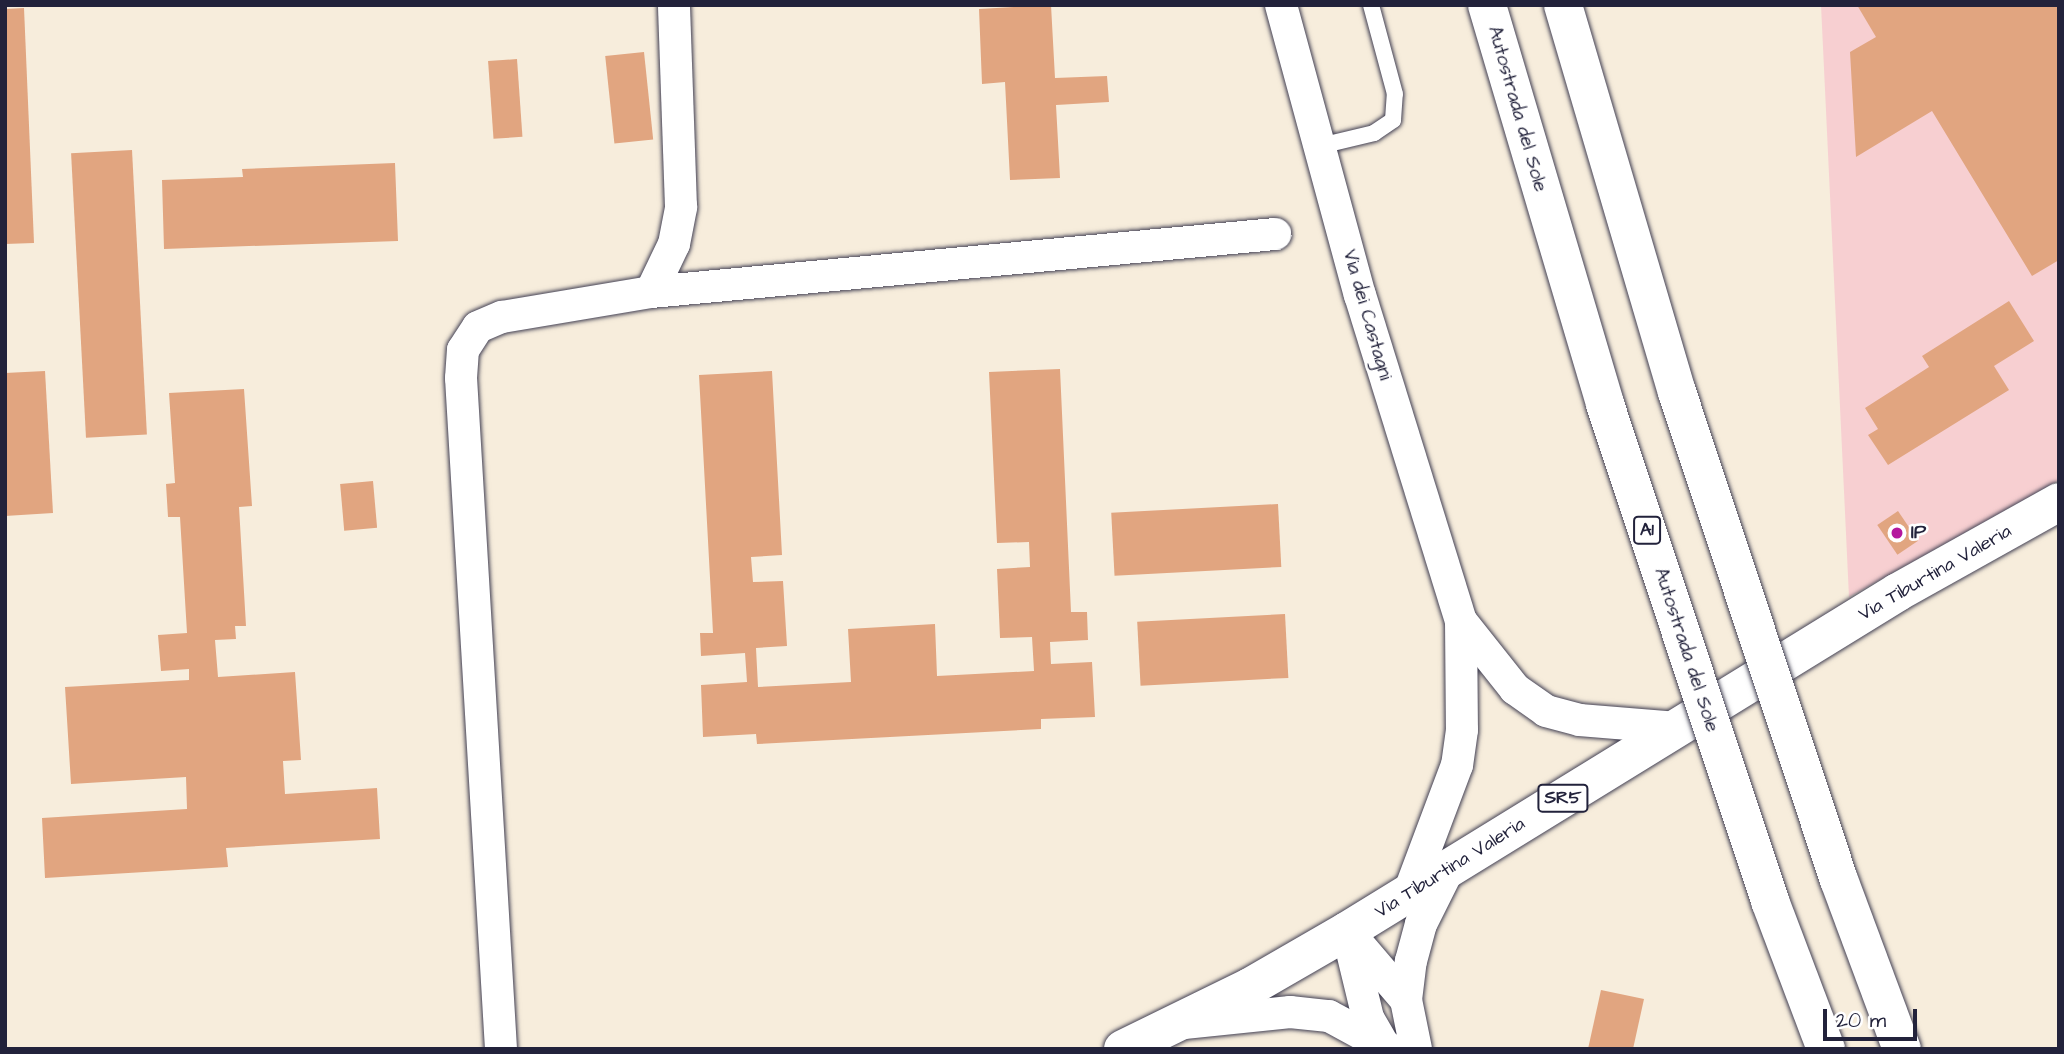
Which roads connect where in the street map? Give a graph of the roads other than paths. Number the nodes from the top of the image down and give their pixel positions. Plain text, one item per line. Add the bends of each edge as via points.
1 (674, 5) edge
2 (1281, 5) edge
3 (1371, 5) edge
4 (1487, 5) edge
5 (1563, 5) edge
6 (1320, 146) junction
7 (1275, 234) dead end
8 (651, 292) junction
9 (2059, 502) edge
10 (1461, 621) junction
11 (1677, 728) junction
12 (1449, 868) junction
13 (1409, 893) junction
14 (1348, 931) junction
15 (1406, 1000) junction
16 (1176, 1024) junction
17 (1386, 1045) edge
18 (501, 1049) edge
19 (1124, 1049) edge
20 (1416, 1049) edge
21 (1826, 1049) edge
22 (1902, 1049) edge

1 - 8 street via 681,207 674,244
2 - 6 street, Via dei Castagni
3 - 6 lane via 1395,93 1394,120 1374,132
4 - 21 main road, Autostrada del Sole / A1, bridge via 1605,404 1770,901
5 - 22 main road, bridge via 1677,392 1839,880
6 - 10 street, Via dei Castagni via 1360,295
7 - 8 street
8 - 18 street via 502,317 478,327 463,349
9 - 11 main road, Via Tiburtina Valeria / SR5 via 1898,592
10 - 11 street via 1515,689 1546,711 1580,720
10 - 13 street via 1462,730 1457,765
11 - 12 main road, Via Tiburtina Valeria / SR5
12 - 13 main road, Via Tiburtina Valeria / SR5
12 - 15 street via 1421,924
13 - 14 main road, Via Tiburtina Valeria / SR5
14 - 15 street
14 - 16 main road, Via Tiburtina Valeria / SR5
14 - 17 street via 1368,1018
15 - 20 street
16 - 17 street via 1290,1012 1329,1016
16 - 19 main road, Via Tiburtina Valeria / SR5

